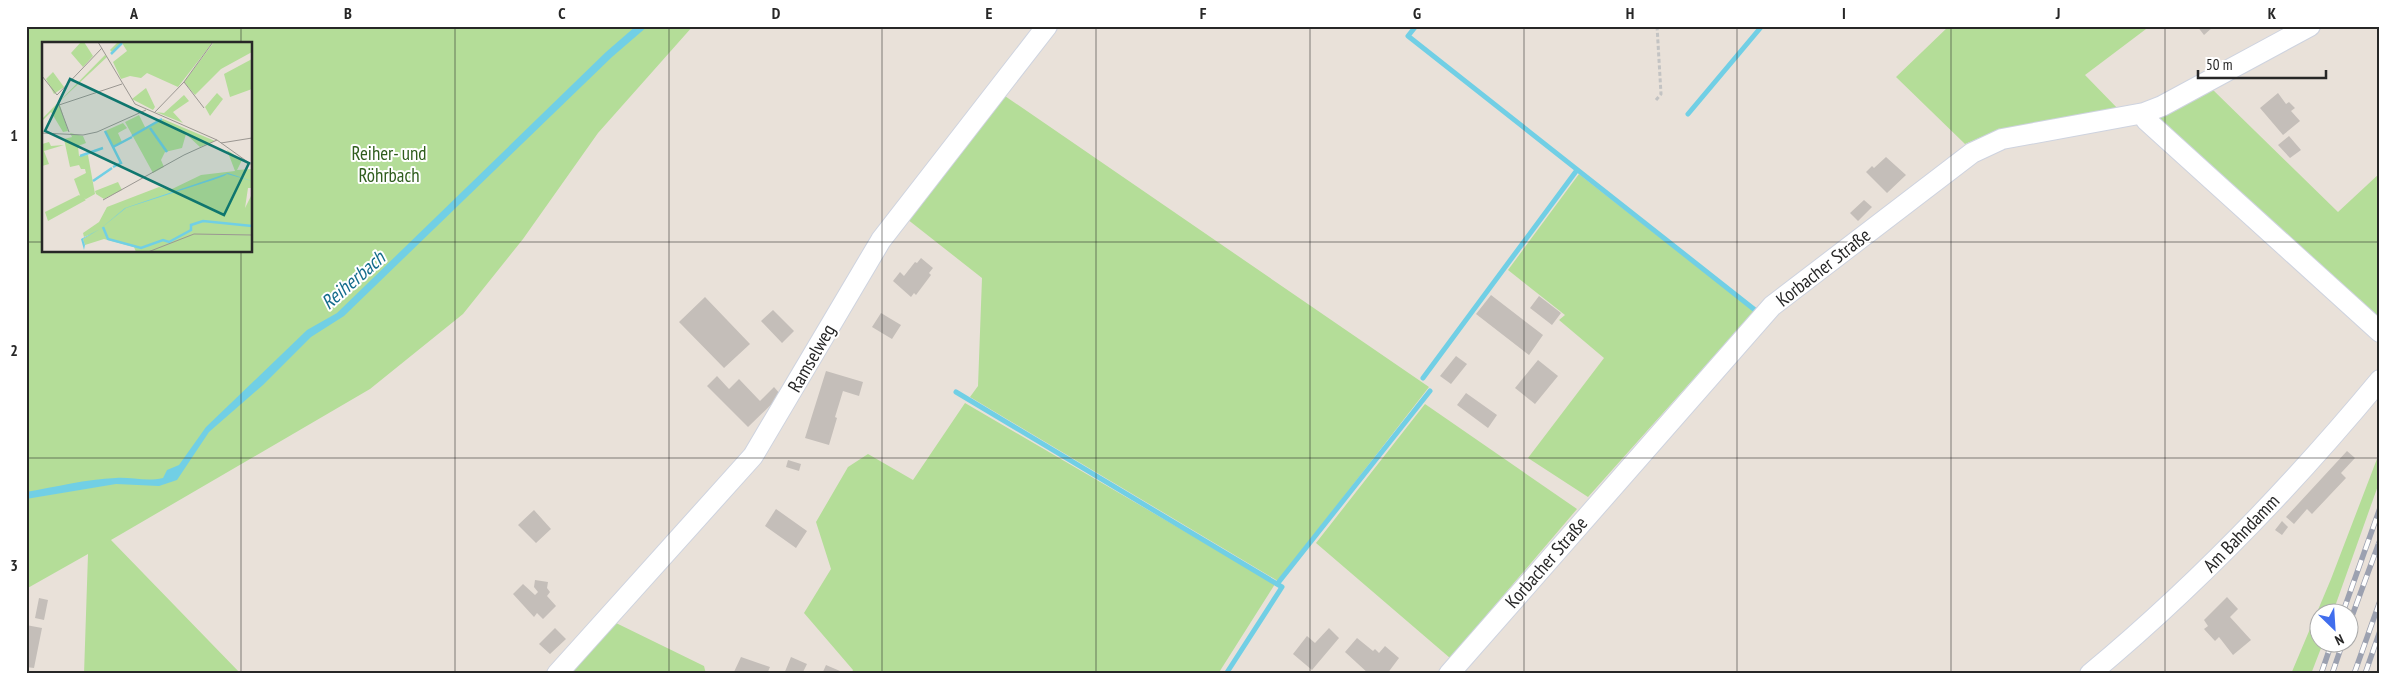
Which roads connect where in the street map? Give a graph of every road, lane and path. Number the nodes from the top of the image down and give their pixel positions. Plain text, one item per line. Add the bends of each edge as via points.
1 (1047, 26) edge
2 (1657, 26) edge
3 (2310, 26) edge
4 (1656, 100) dead end
5 (2144, 113) junction
6 (2380, 332) edge
7 (2380, 380) edge
8 (557, 674) edge
9 (1449, 674) edge
10 (2090, 674) edge

1 - 8 street, Ramselweg via 881,240 753,456
2 - 4 path via 1661,94
3 - 5 street, Korbacher Straße
5 - 6 street via 2146,120
5 - 9 street, Korbacher Straße via 2002,139 1972,153 1794,288 1772,306
7 - 10 street, Am Bahndamm via 2335,435 2194,582

